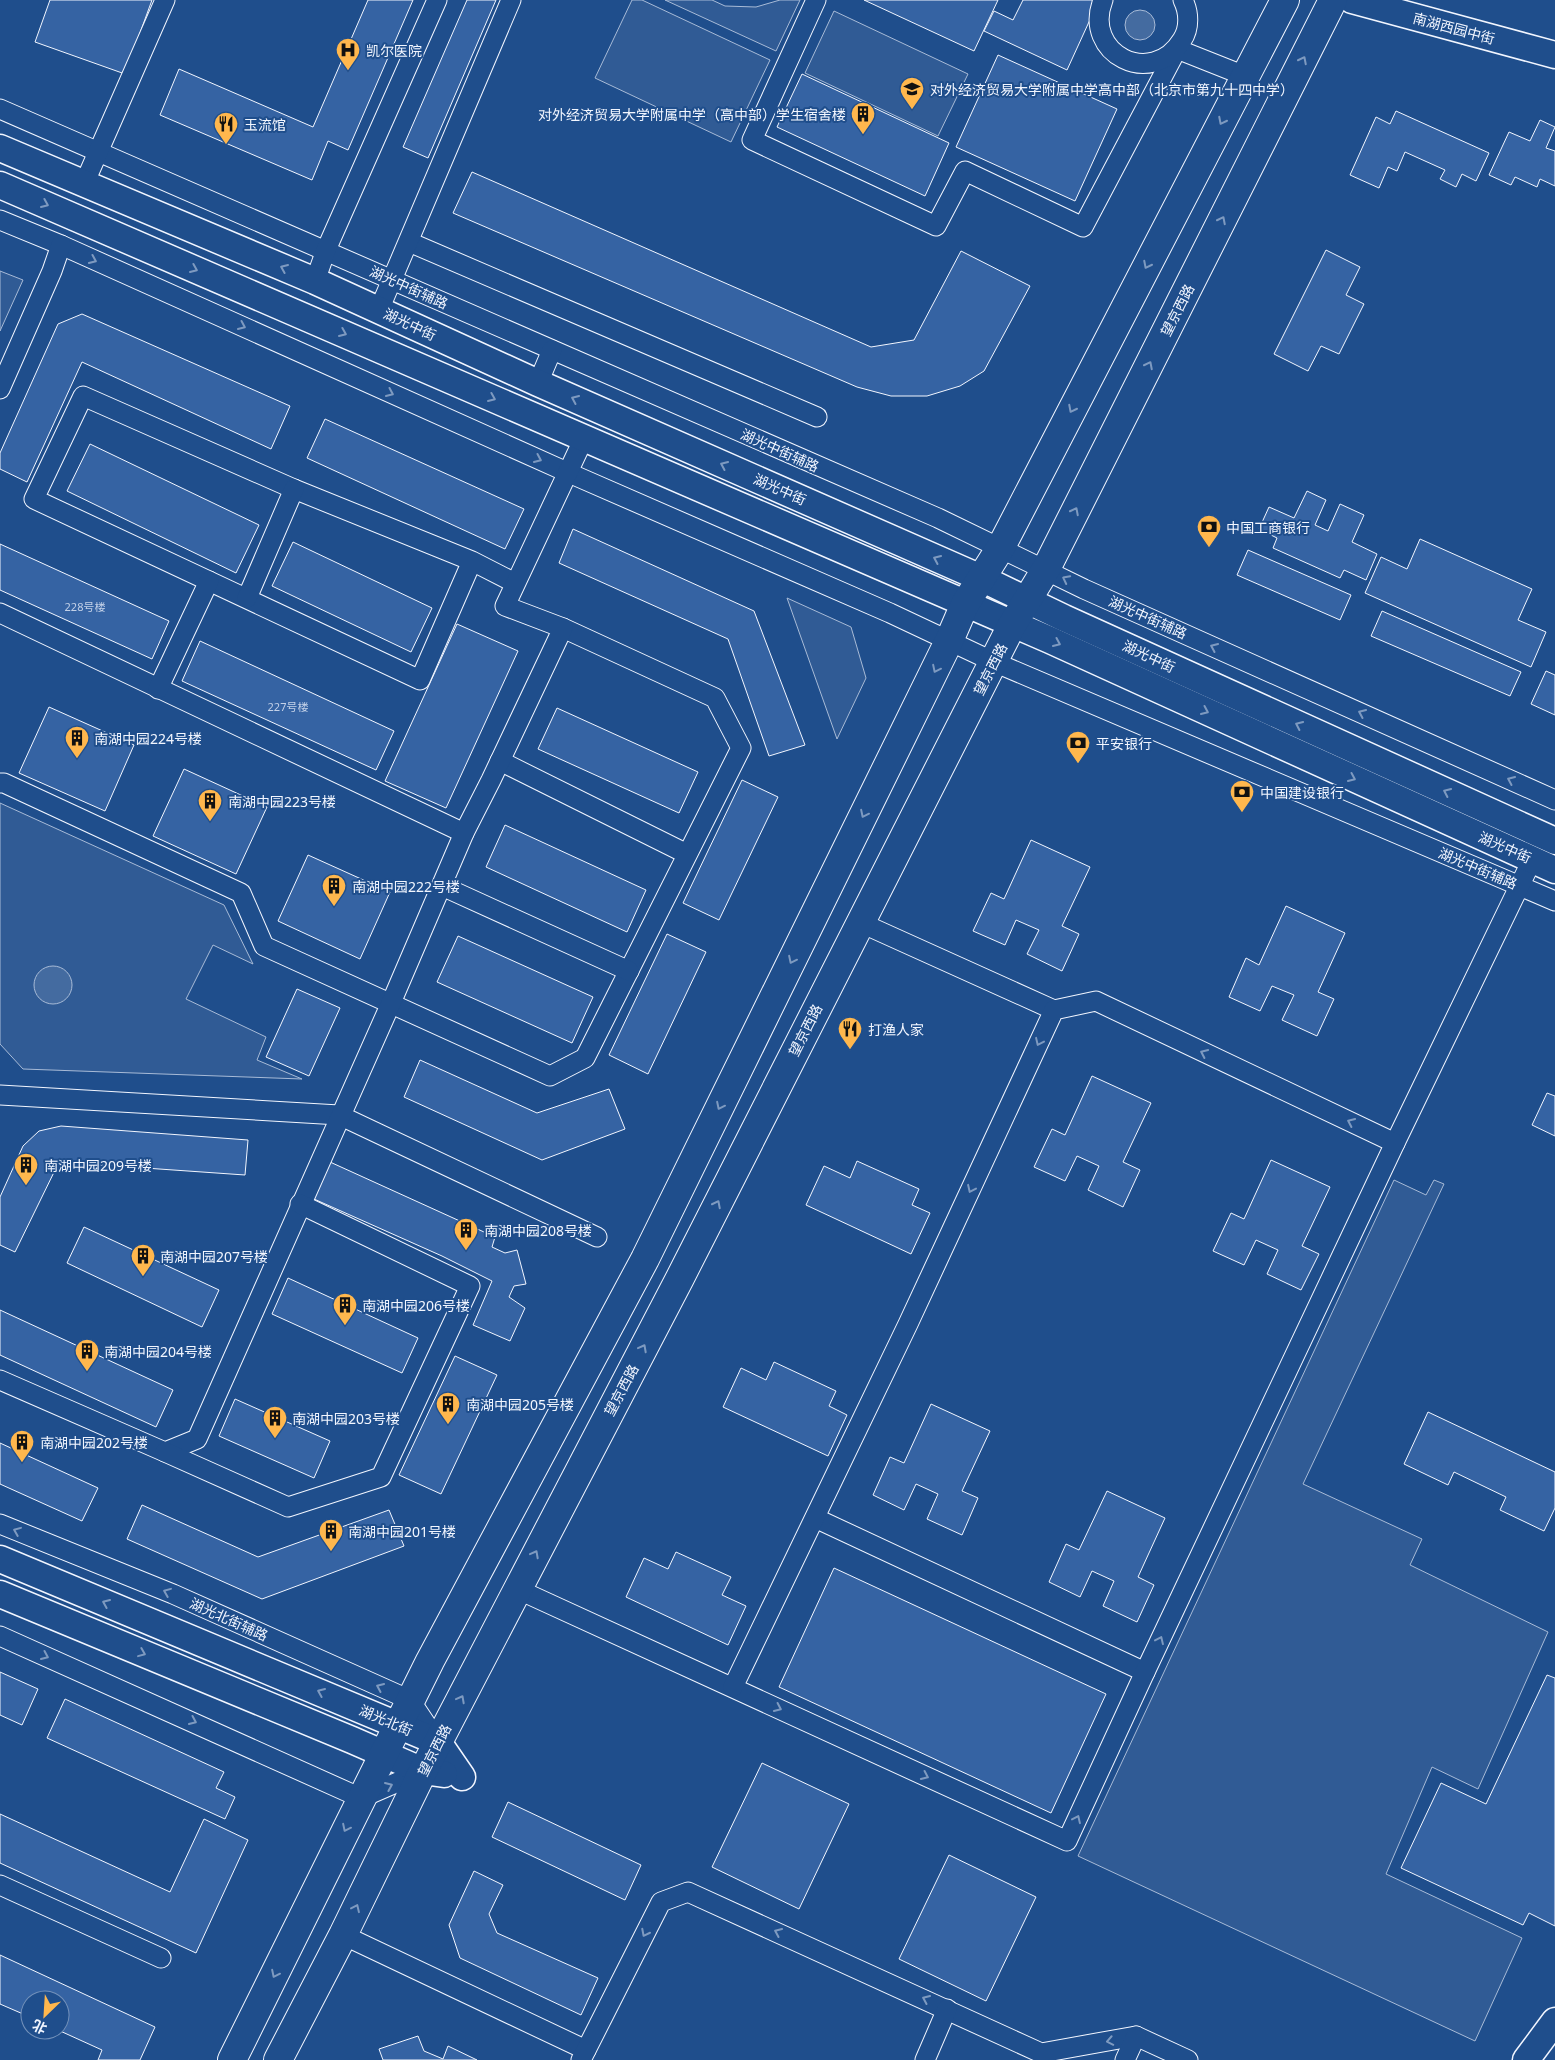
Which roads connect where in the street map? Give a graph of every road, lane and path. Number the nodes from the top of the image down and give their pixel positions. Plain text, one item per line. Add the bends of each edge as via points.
1 (165, 0) edge
2 (437, 0) edge
3 (511, 0) edge
4 (816, 0) edge
5 (1103, 0) edge
6 (1183, 0) edge
7 (1285, 0) edge
8 (1333, 0) edge
9 (1352, 0) edge
10 (1177, 49) junction
11 (1555, 55) edge
12 (1245, 76) junction
13 (0, 109) edge
14 (0, 148) edge
15 (98, 152) junction
16 (84, 184) junction
17 (0, 185) edge
18 (0, 220) edge
19 (409, 242) junction
20 (61, 245) junction
21 (326, 250) junction
22 (393, 280) junction
23 (315, 281) junction
24 (379, 310) junction
25 (552, 350) junction
26 (538, 383) junction
27 (0, 389) edge
28 (817, 417) dead end
29 (584, 438) junction
30 (569, 473) junction
31 (294, 489) junction
32 (1001, 547) junction
33 (472, 561) junction
34 (1046, 569) junction
35 (981, 578) junction
36 (209, 581) junction
37 (515, 583) junction
38 (247, 598) junction
39 (1026, 599) junction
40 (965, 604) junction
41 (0, 613) edge
42 (1012, 625) junction
43 (563, 628) junction
44 (949, 641) junction
45 (994, 662) junction
46 (158, 689) junction
47 (500, 761) junction
48 (0, 783) edge
49 (1555, 800) edge
50 (464, 832) junction
51 (1555, 841) edge
52 (687, 854) junction
53 (1544, 865) edge
54 (442, 886) junction
55 (1519, 886) junction
56 (1555, 901) edge
57 (859, 922) junction
58 (629, 971) junction
59 (391, 1003) junction
60 (1054, 1010) junction
61 (0, 1095) edge
62 (340, 1115) junction
63 (1395, 1143) junction
64 (300, 1204) junction
65 (596, 1237) dead end
66 (0, 1380) edge
67 (165, 1452) junction
68 (815, 1518) junction
69 (0, 1524) edge
70 (0, 1560) edge
71 (517, 1589) junction
72 (0, 1594) edge
73 (0, 1636) edge
74 (1145, 1672) junction
75 (734, 1687) junction
76 (410, 1700) junction
77 (398, 1724) junction
78 (438, 1742) junction
79 (384, 1753) junction
80 (423, 1771) junction
81 (361, 1798) junction
82 (0, 1885) edge
83 (343, 1935) junction
84 (161, 1958) dead end
85 (948, 2009) junction
86 (1555, 2021) edge
87 (1136, 2036) junction
88 (584, 2055) edge
89 (232, 2060) edge
90 (278, 2060) edge
91 (925, 2060) edge
92 (1124, 2060) edge
93 (1188, 2060) edge
94 (1526, 2060) edge

1 - 15 street
2 - 21 street
3 - 19 street
4 - 10 street via 752,140 936,226 965,171 1083,227
5 - 10 street via 1098,20 1100,32 1114,54 1126,61 1154,63
6 - 10 street via 1188,22 1185,36
7 - 12 main road
34 -> 8 main road, 望京西路
9 - 11 main road, 南湖西园中街
10 - 12 street
12 -> 32 main road
13 - 15 street, 湖光中街辅路
14 - 16 main road, 湖光中街
15 - 16 street
15 - 21 street, 湖光中街辅路
23 -> 16 main road, 湖光中街
17 -> 29 main road, 湖光中街
18 - 20 street, 湖光中街辅路
19 - 22 street
19 - 28 street
20 - 27 street
20 -> 30 street, 湖光中街辅路
21 - 22 street, 湖光中街辅路
21 - 23 street
22 - 24 street
22 - 25 street, 湖光中街辅路
23 - 24 main road, 湖光中街
24 - 26 main road, 湖光中街
25 - 26 street
25 - 32 street, 湖光中街辅路
35 -> 26 main road, 湖光中街
29 - 30 street
29 - 40 main road, 湖光中街
30 - 37 street
30 - 44 street, 湖光中街辅路
31 - 33 street
31 - 36 street via 83,396 34,499
31 - 38 street
32 - 34 street, 湖光中街辅路
32 - 35 main road
33 - 37 street
33 - 38 street via 420,680
34 - 39 main road, 望京西路
49 -> 34 street, 湖光中街辅路 via 1084,589
35 - 39 main road, 湖光中街
35 - 40 main road
36 - 38 street
36 - 46 street
37 - 43 street via 505,606
39 - 42 main road, 望京西路
51 -> 39 main road, 湖光中街
40 - 42 main road, 湖光中街
40 - 44 main road
41 - 46 street
42 - 45 main road, 望京西路
42 -> 53 main road, 湖光中街
43 - 47 street
43 - 52 street via 715,698 740,748
44 - 45 street, 湖光中街辅路
44 -> 76 main road via 645,1259
45 - 55 street, 湖光中街辅路
45 - 57 main road, 望京西路
46 - 50 street
47 - 50 street
47 - 52 street
48 - 59 street via 241,893 264,946
50 - 54 street
52 - 58 street
53 - 55 street
54 - 58 street
54 - 59 street
55 - 56 street, 湖光中街辅路
55 - 63 street
57 - 60 street
71 -> 57 main road, 望京西路 via 680,1278
58 - 59 street via 585,1058 550,1076
59 - 62 street
63 -> 60 street via 1096,1001
60 -> 68 street
61 - 62 street
62 - 64 street
62 - 65 street
74 -> 63 street
64 - 67 street via 196,1438
64 - 67 street via 470,1286 381,1477 288,1507
66 - 67 street
68 - 74 street
68 - 75 street
76 -> 69 street, 湖光北街辅路 via 173,1594
77 -> 70 main road, 湖光北街
71 - 75 street
78 -> 71 main road, 望京西路
72 -> 79 main road
73 -> 81 street
75 -> 74 street via 1067,1841
76 - 77 main road
76 - 78 street
77 - 78 main road, 湖光北街
77 - 79 main road
78 - 80 main road, 望京西路
78 - 80 main road via 462,1777
79 - 80 main road
79 - 81 main road
81 -> 80 street
83 -> 80 main road, 望京西路
81 -> 89 main road
82 - 84 street
83 - 88 street
83 - 90 main road, 望京西路
87 -> 85 street via 1041,2054
85 -> 88 street via 688,1892 661,1902
85 - 91 street
86 - 94 main road
87 - 92 street
87 - 93 street

